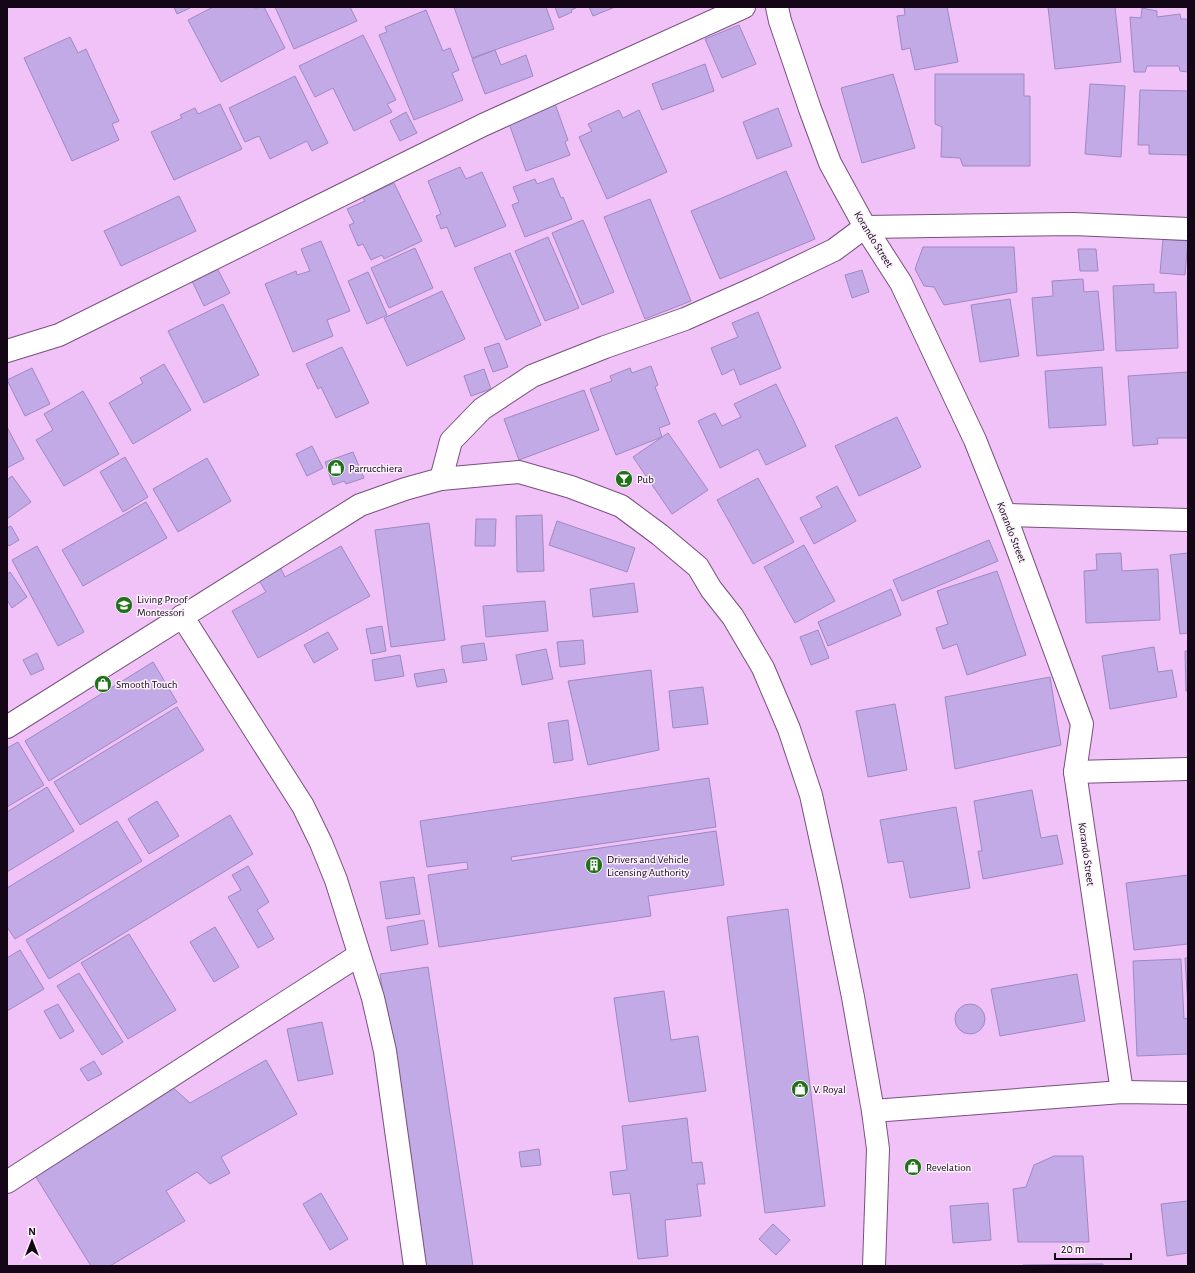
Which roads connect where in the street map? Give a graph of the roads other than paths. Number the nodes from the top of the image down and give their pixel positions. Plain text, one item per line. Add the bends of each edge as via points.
1 (744, 7) edge
2 (777, 7) edge
3 (865, 227) junction
4 (1188, 229) edge
5 (7, 351) edge
6 (441, 479) junction
7 (1005, 515) junction
8 (1188, 520) edge
9 (182, 616) junction
10 (7, 727) edge
11 (1188, 769) edge
12 (1075, 772) junction
13 (359, 955) junction
14 (1122, 1092) junction
15 (1188, 1093) edge
16 (873, 1111) junction
17 (7, 1182) edge
18 (415, 1266) edge
19 (874, 1266) edge

1 - 5 street via 483,125 59,335
2 - 3 street, Korando Street via 830,163
3 - 4 street via 1074,224
3 - 6 street via 834,250 757,286 685,318 532,376 482,409 451,441
3 - 7 street, Korando Street via 901,283 975,440
6 - 9 street via 360,505
6 - 16 street via 519,472 571,487 621,506 698,567 733,617 763,668 786,722 810,795 852,990
7 - 8 street
7 - 12 street, Korando Street via 1082,724
9 - 10 street
9 - 13 street via 303,806 336,880
11 - 12 street
12 - 14 street, Korando Street
13 - 17 street
13 - 18 street via 373,998 385,1051
14 - 15 street
14 - 16 street
16 - 19 street via 878,1149

